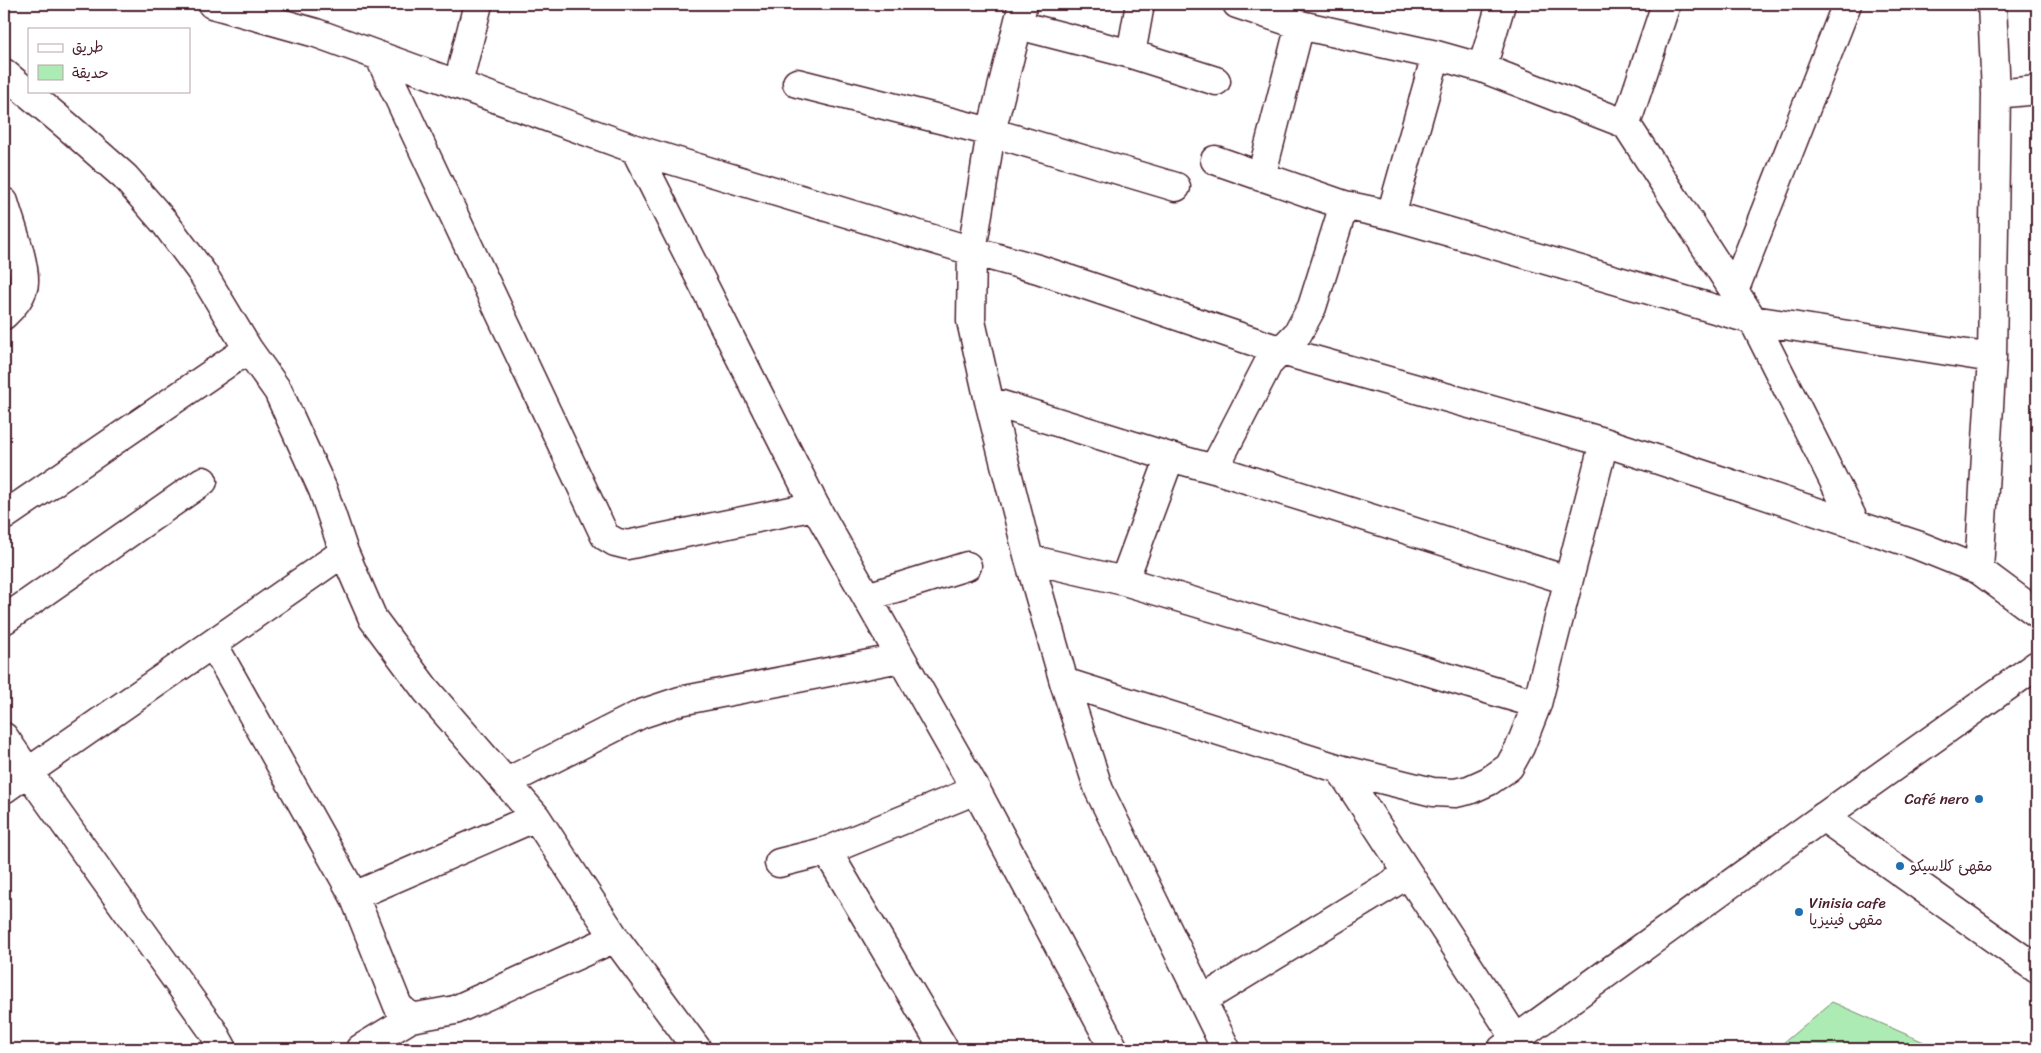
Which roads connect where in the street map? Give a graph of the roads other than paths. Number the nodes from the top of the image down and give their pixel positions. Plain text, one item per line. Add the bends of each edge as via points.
1 (212, 4) edge
2 (478, 4) edge
3 (1140, 4) edge
4 (1237, 4) edge
5 (1501, 4) edge
6 (1666, 4) edge
7 (1847, 4) edge
8 (1992, 4) edge
9 (1021, 15) edge
10 (1300, 25) junction
11 (1131, 54) junction
12 (1436, 55) junction
13 (379, 56) junction
14 (1482, 68) junction
15 (4, 73) edge
16 (1216, 81) dead end
17 (797, 83) dead end
18 (458, 84) junction
19 (2037, 90) edge
20 (1996, 94) junction
21 (1626, 124) junction
22 (991, 132) junction
23 (635, 148) junction
24 (1214, 160) dead end
25 (1261, 177) junction
26 (1176, 187) dead end
27 (4, 202) edge
28 (1344, 204) junction
29 (1391, 215) junction
30 (972, 251) junction
31 (1734, 291) junction
32 (4, 315) edge
33 (1753, 320) junction
34 (248, 349) junction
35 (1282, 351) junction
36 (1992, 358) junction
37 (989, 401) junction
38 (1604, 442) junction
39 (1170, 457) junction
40 (1214, 469) junction
41 (203, 481) dead end
42 (815, 506) junction
43 (4, 516) edge
44 (1856, 525) junction
45 (344, 552) junction
46 (1029, 559) junction
47 (967, 566) dead end
48 (1979, 570) junction
49 (1568, 580) junction
50 (1124, 581) junction
51 (867, 598) junction
52 (2037, 613) edge
53 (4, 620) edge
54 (213, 644) junction
55 (900, 658) junction
56 (2037, 665) edge
57 (1064, 682) junction
58 (1537, 704) junction
59 (4, 737) edge
60 (1340, 770) junction
61 (28, 772) junction
62 (506, 782) junction
63 (4, 789) edge
64 (976, 790) junction
65 (536, 817) junction
66 (1823, 817) junction
67 (827, 851) junction
68 (779, 863) dead end
69 (1408, 874) junction
70 (354, 896) junction
71 (615, 938) junction
72 (2037, 968) edge
73 (1202, 1000) junction
74 (411, 1018) junction
75 (1509, 1044) edge
76 (223, 1049) edge
77 (360, 1049) edge
78 (697, 1049) edge
79 (944, 1049) edge
80 (1114, 1049) edge
81 (1226, 1049) edge

1 - 13 street via 316,33
2 - 18 street
3 - 11 street
4 - 10 street
5 - 14 street
6 - 21 street
7 - 31 street
8 - 20 street
9 - 11 street
9 - 22 street
10 - 12 street
10 - 25 street
11 - 16 street
12 - 14 street
12 - 29 street
13 - 18 street
13 - 42 street via 605,536 627,545
14 - 21 street
15 - 34 street via 125,177 160,216 203,274
17 - 22 street
18 - 23 street
19 - 20 street
20 - 36 street
21 - 31 street
22 - 26 street
22 - 30 street
23 - 30 street
23 - 42 street
24 - 25 street
25 - 28 street
27 - 32 street via 20,257 24,284 13,308
28 - 29 street
28 - 35 street via 1312,307 1298,333
29 - 33 street
30 - 35 street via 1038,269
30 - 37 street via 971,321
31 - 33 street
33 - 36 street
33 - 44 street
34 - 43 street
34 - 45 street via 278,391 323,490
35 - 38 street
35 - 40 street via 1268,364
36 - 48 street
37 - 39 street
37 - 46 street
38 - 44 street
38 - 49 street
39 - 40 street
39 - 50 street
40 - 49 street
41 - 53 street
42 - 51 street
44 - 48 street
45 - 54 street
45 - 62 street via 373,619 426,690
46 - 50 street
46 - 57 street
47 - 51 street
48 - 52 street
49 - 58 street
50 - 58 street
51 - 55 street
54 - 61 street
54 - 70 street
55 - 62 street via 680,701 641,714
55 - 64 street
56 - 66 street
57 - 60 street
57 - 73 street via 1099,790
58 - 60 street via 1509,767 1468,790 1433,792
59 - 61 street
60 - 69 street
61 - 63 street
61 - 76 street
62 - 65 street
64 - 67 street
64 - 80 street
65 - 70 street
65 - 71 street
66 - 72 street
66 - 75 street
67 - 68 street
67 - 79 street
69 - 73 street
69 - 75 street
70 - 74 street via 398,1006
71 - 74 street via 455,1010
71 - 78 street
73 - 81 street
74 - 77 street

